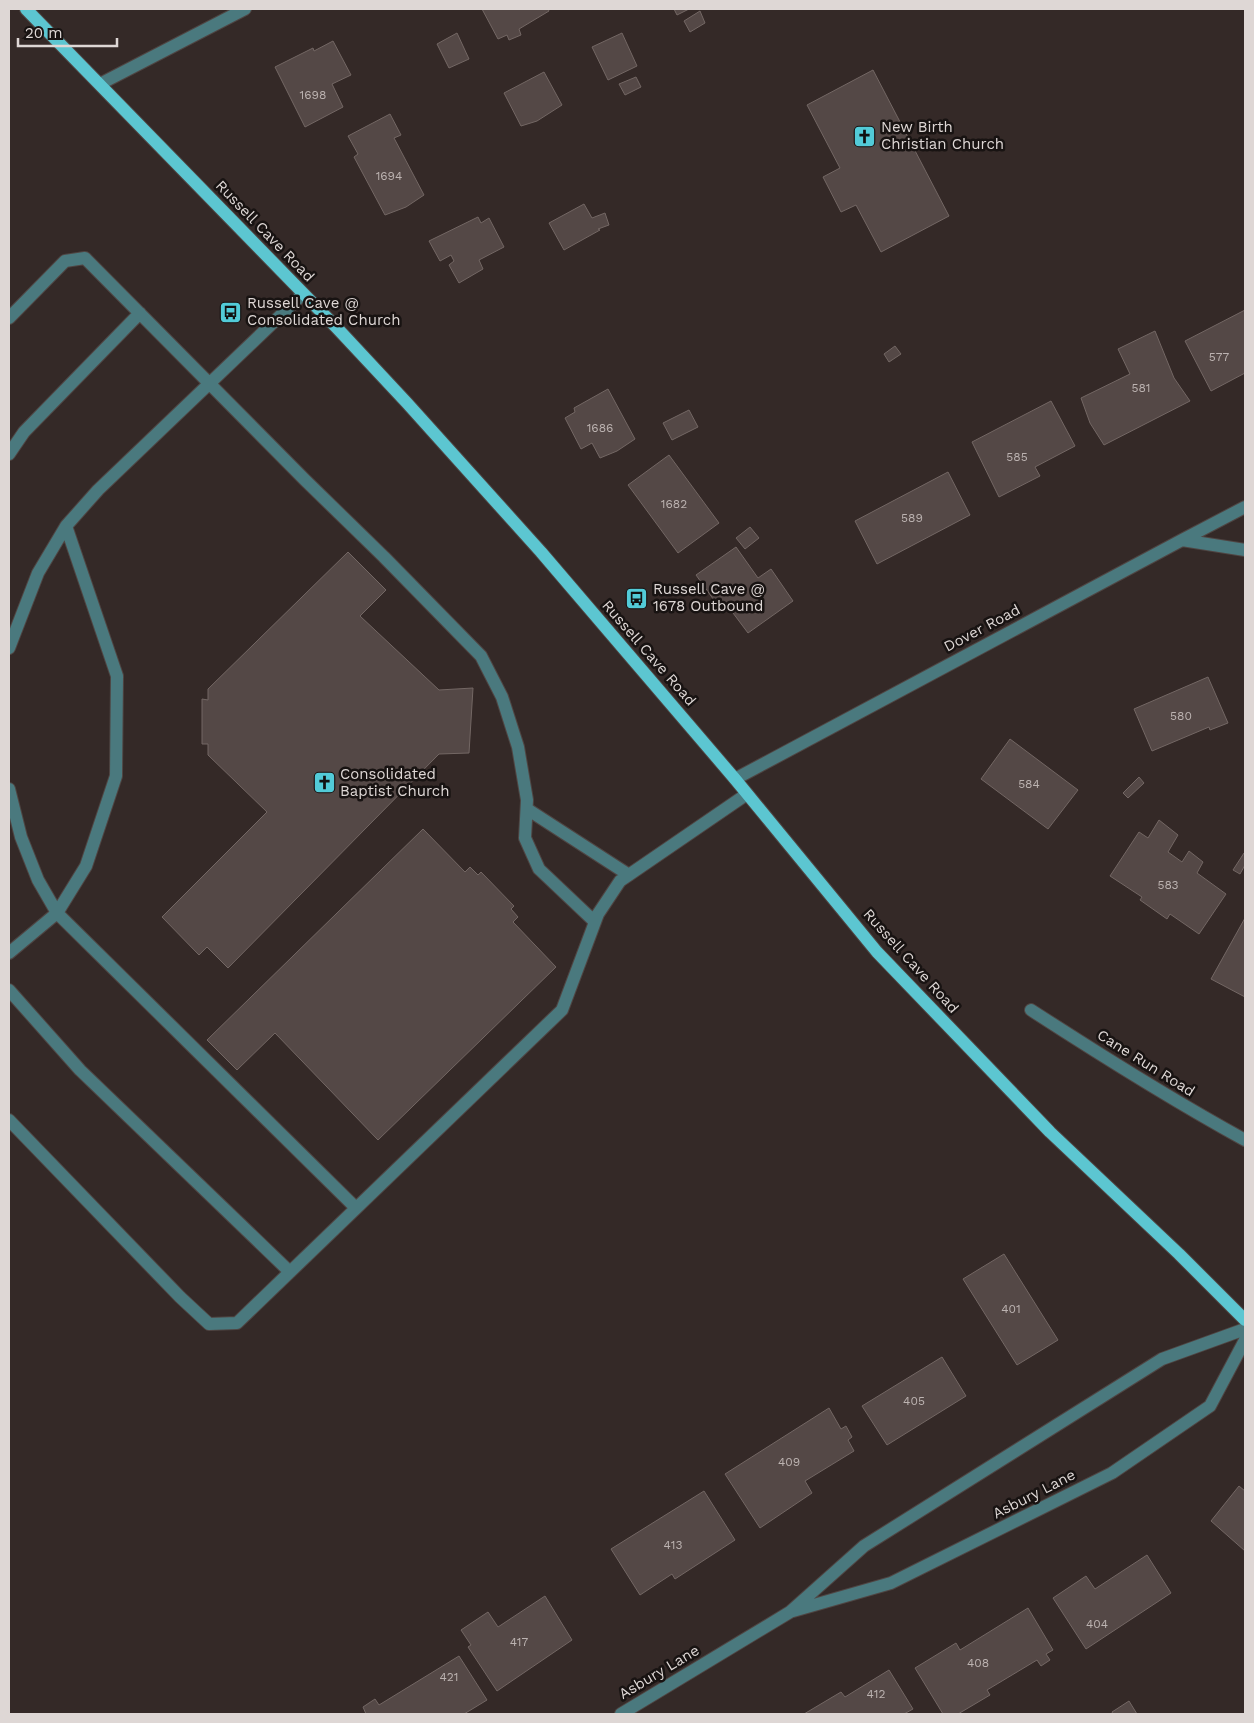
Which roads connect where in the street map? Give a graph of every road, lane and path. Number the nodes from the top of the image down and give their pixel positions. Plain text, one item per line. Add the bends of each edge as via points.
1 (26, 9) edge
2 (245, 9) edge
3 (100, 84) junction
4 (303, 294) junction
5 (140, 313) junction
6 (9, 318) edge
7 (210, 383) junction
8 (9, 454) edge
9 (1245, 508) edge
10 (66, 526) junction
11 (1182, 540) junction
12 (1245, 550) edge
13 (9, 648) edge
14 (735, 779) junction
15 (9, 789) edge
16 (747, 794) junction
17 (527, 809) junction
18 (629, 875) junction
19 (57, 913) junction
20 (595, 922) junction
21 (9, 953) edge
22 (9, 990) edge
23 (1031, 1010) dead end
24 (9, 1120) edge
25 (1245, 1140) edge
26 (356, 1208) junction
27 (290, 1272) junction
28 (1245, 1320) edge
29 (1245, 1329) edge
30 (1245, 1340) edge
31 (790, 1612) junction
32 (621, 1714) edge

1 - 3 main road, Russell Cave Road
2 - 3 street
3 - 4 main road, Russell Cave Road
4 - 7 street
4 - 14 main road, Russell Cave Road via 401,396 541,552
5 - 6 street via 85,258 65,261
5 - 7 street
5 - 8 street via 24,432
7 - 10 street via 98,490
7 - 17 street via 481,656 502,697 518,747
9 - 11 street, Dover Road
10 - 13 street via 38,573
10 - 19 street via 117,676 116,776 86,866
11 - 12 street
11 - 14 street, Dover Road
14 - 16 main road, Russell Cave Road
15 - 19 street via 21,837 38,880
16 - 18 street
16 - 28 main road, Russell Cave Road via 878,952 1050,1132
17 - 18 street
17 - 20 street via 525,838 539,869
18 - 20 street via 620,881
19 - 21 street
19 - 26 street
20 - 26 street via 562,1010
22 - 27 street via 80,1070
23 - 25 street, Cane Run Road via 1142,1081
24 - 27 street via 209,1324 236,1323
26 - 27 street
29 - 31 street, Asbury Lane via 1162,1359 864,1546
30 - 31 street, Asbury Lane via 1210,1406 1112,1473 891,1584
31 - 32 street, Asbury Lane

